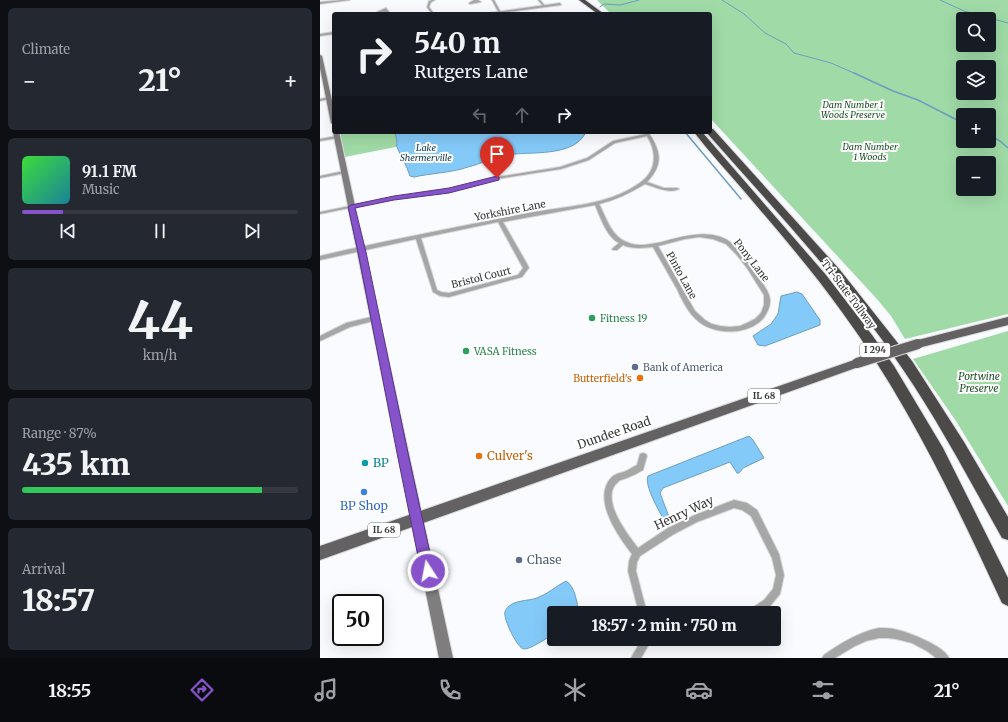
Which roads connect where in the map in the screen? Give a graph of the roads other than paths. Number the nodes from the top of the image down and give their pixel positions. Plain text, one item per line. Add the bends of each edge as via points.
1 (350, 0) edge
2 (434, 0) edge
3 (484, 0) edge
4 (493, 0) edge
5 (539, 0) edge
6 (582, 0) edge
7 (479, 1) edge
8 (574, 2) dead end
9 (320, 3) edge
10 (560, 4) dead end
11 (545, 6) junction
12 (585, 10) dead end
13 (432, 12) edge
14 (500, 12) joint
15 (598, 12) edge
16 (332, 33) edge
17 (320, 35) edge
18 (320, 56) edge
19 (329, 98) junction
20 (320, 100) edge
21 (332, 113) edge
22 (712, 133) edge
23 (336, 134) edge
24 (643, 134) edge
25 (648, 134) edge
26 (700, 134) edge
27 (320, 140) edge
28 (344, 172) junction
29 (320, 177) edge
30 (644, 182) junction
31 (677, 189) dead end
32 (597, 204) junction
33 (351, 207) junction
34 (320, 213) edge
35 (500, 221) junction
36 (418, 238) junction
37 (623, 242) junction
38 (655, 246) junction
39 (361, 248) junction
40 (615, 249) dead end
41 (320, 258) edge
42 (524, 272) junction
43 (530, 274) dead end
44 (693, 313) joint
45 (375, 318) junction
46 (1008, 321) edge
47 (320, 339) edge
48 (643, 456) dead end
49 (417, 518) junction
50 (1008, 532) edge
51 (320, 553) edge
52 (637, 553) junction
53 (1008, 597) edge
54 (641, 606) edge
55 (762, 606) edge
56 (643, 646) edge
57 (446, 658) edge
58 (636, 658) edge
59 (827, 658) edge
60 (944, 658) edge

1 - 9 street
2 - 13 street via 428,7
3 - 7 street
4 - 14 street
5 - 11 street
6 - 15 highway
8 - 12 highway
10 - 11 street
11 - 14 street
16 - 17 street
18 - 19 main road
19 - 20 street
19 - 21 main road
22 - 50 highway, Tri-State Tollway / I 294 via 836,273 876,323 911,371 955,440
23 - 27 street
23 - 28 main road
24 - 33 street via 614,142 588,159 561,168
25 - 30 street, Yorkshire Lane via 656,148 658,159
26 - 53 highway, Tri-State Tollway / I 294 via 821,278 889,370 937,453
28 - 29 street
28 - 33 main road
30 - 31 street via 664,189
30 - 32 street, Yorkshire Lane via 625,194
32 - 35 street, Yorkshire Lane
32 - 37 street via 615,238
33 - 34 street
33 - 39 main road
35 - 36 street, Yorkshire Lane
35 - 42 street, Bristol Court via 526,268
36 - 39 street, Yorkshire Lane
36 - 42 street, Bristol Court via 438,297 514,278
37 - 38 street, Pony Lane via 636,246
37 - 40 street
38 - 44 street, Pinto Lane
38 - 44 street, Pony Lane via 693,236 720,239 730,244 737,252 767,295 767,310 762,318 740,328 711,326
39 - 41 street, Yorkshire Lane
39 - 45 main road
42 - 43 street, Bristol Court
45 - 47 street via 348,325
45 - 49 main road
46 - 49 main road, Dundee Road / IL 68, bridge via 857,363
48 - 52 street via 640,467 616,479 610,488 608,500 618,528
49 - 51 main road, Dundee Road / IL 68
49 - 57 main road
52 - 54 street via 632,562 632,571
52 - 55 street, Henry Way via 695,519 734,504 744,506 754,513 776,557 780,575 777,591
56 - 58 street
59 - 60 street via 848,644 879,633 894,634 932,648

